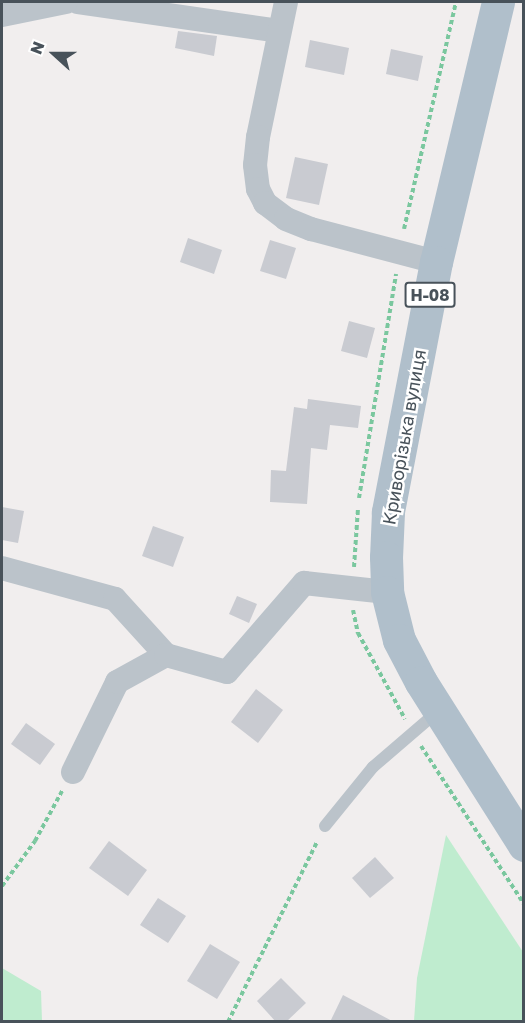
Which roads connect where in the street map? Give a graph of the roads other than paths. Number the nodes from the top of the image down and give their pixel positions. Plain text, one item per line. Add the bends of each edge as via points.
1 (66, 2) edge
2 (78, 2) edge
3 (286, 2) edge
4 (498, 2) edge
5 (2, 15) edge
6 (279, 31) junction
7 (436, 262) junction
8 (2, 568) edge
9 (387, 592) junction
10 (166, 655) junction
11 (439, 710) junction
12 (73, 772) road end
13 (325, 826) road end
14 (524, 845) edge

1 - 5 street
2 - 6 street
3 - 6 street
4 - 7 main road, Криворізька вулиця / Н-08
6 - 7 street via 255,165 258,189 266,203 286,219 311,230
7 - 9 main road, Криворізька вулиця / Н-08 via 388,512
8 - 10 street via 115,599
9 - 10 street via 304,583 227,672
9 - 11 main road, Криворізька вулиця / Н-08 via 399,640
10 - 12 street via 117,682
11 - 13 lane via 373,767
11 - 14 main road, Криворізька вулиця / Н-08

